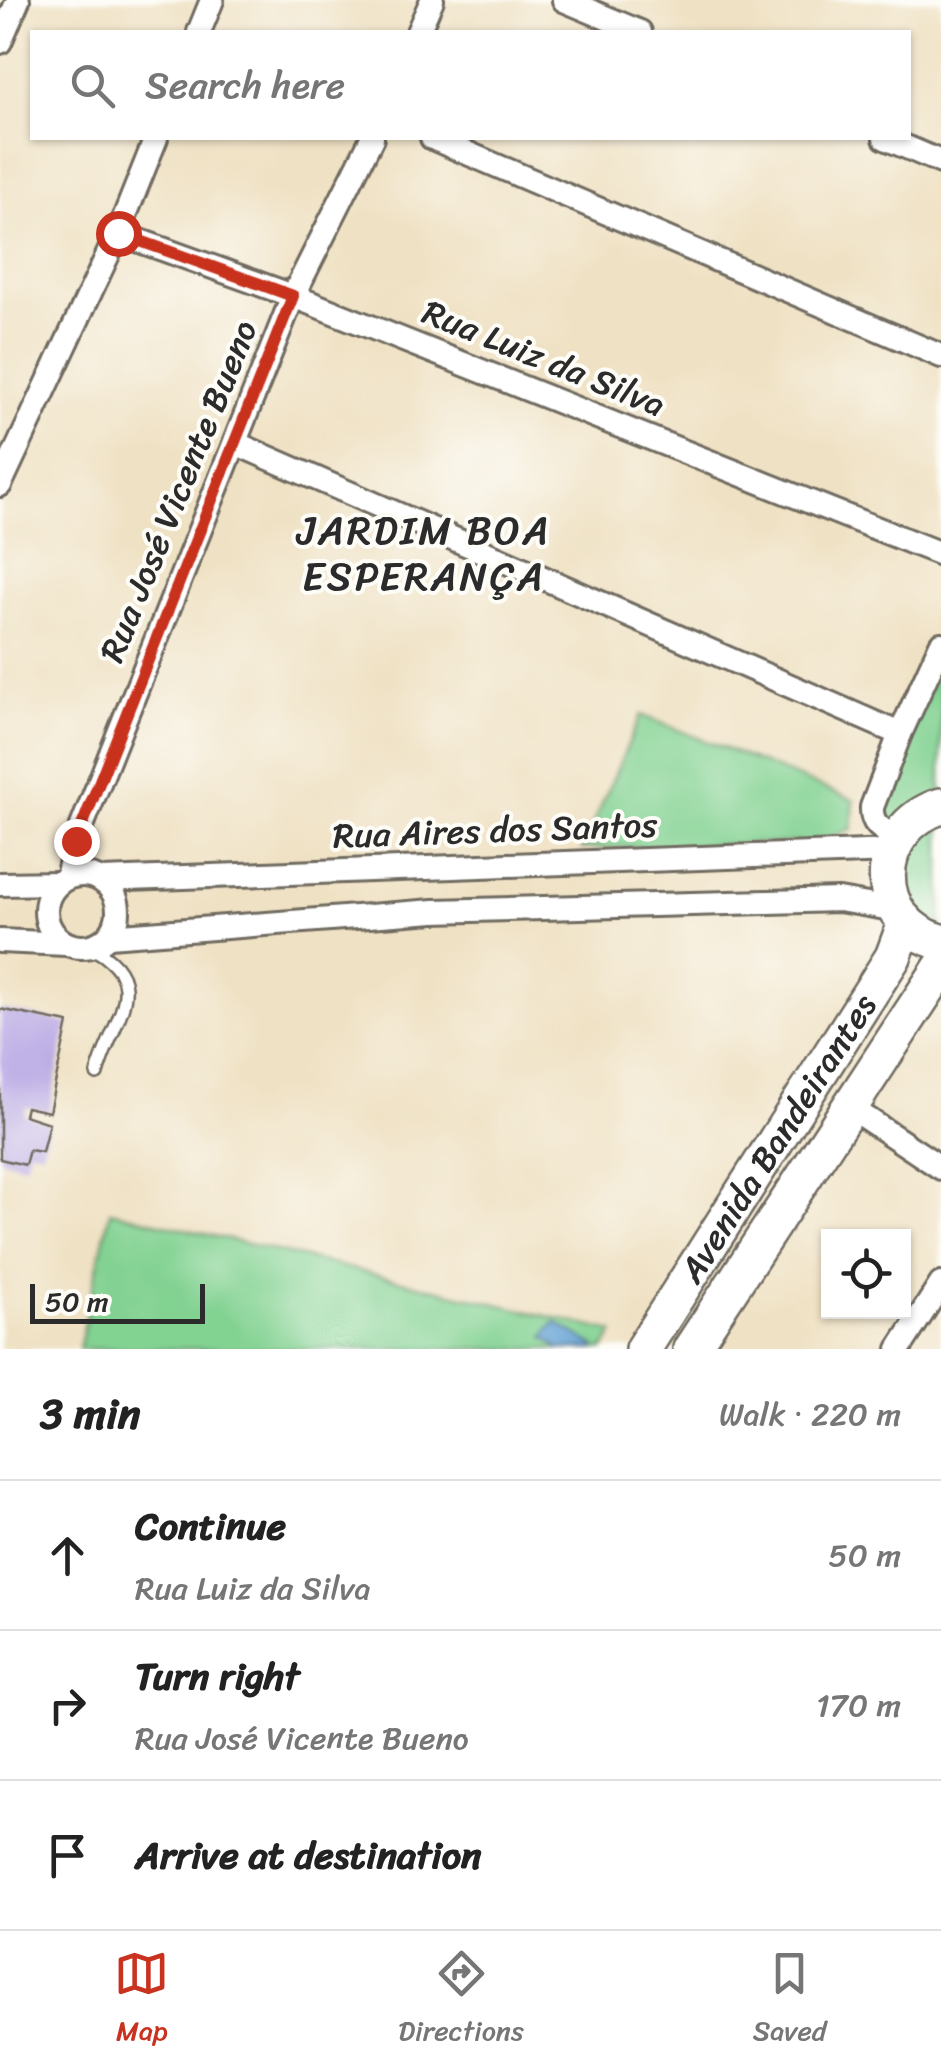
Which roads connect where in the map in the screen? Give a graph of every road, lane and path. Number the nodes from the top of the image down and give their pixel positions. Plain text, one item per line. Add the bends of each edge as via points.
1 (18, 0) edge
2 (212, 0) edge
3 (432, 0) edge
4 (564, 0) edge
5 (200, 30) edge
6 (419, 30) edge
7 (635, 30) edge
8 (0, 42) edge
9 (155, 140) edge
10 (371, 140) edge
11 (437, 140) edge
12 (890, 140) edge
13 (941, 162) edge
14 (118, 233) junction
15 (293, 296) junction
16 (941, 356) edge
17 (235, 443) junction
18 (0, 485) edge
19 (941, 554) edge
20 (941, 644) edge
21 (900, 734) junction
22 (941, 806) edge
23 (893, 844) junction
24 (63, 880) junction
25 (101, 880) junction
26 (0, 884) edge
27 (902, 916) junction
28 (0, 942) edge
29 (88, 942) junction
30 (941, 942) edge
31 (941, 968) edge
32 (98, 1074) dead end
33 (852, 1108) junction
34 (941, 1168) edge
35 (941, 1284) edge
36 (643, 1349) edge
37 (691, 1349) edge
38 (900, 1349) edge

1 - 8 street
2 - 5 street
3 - 6 street
4 - 7 street
9 - 14 street
10 - 15 street, Rua José Vicente Bueno
11 - 16 street
12 - 13 street
14 - 15 street, Rua Luiz da Silva
14 - 18 street
15 - 17 street, Rua José Vicente Bueno
15 - 19 street, Rua Luiz da Silva
17 - 21 street
17 - 24 street, Rua José Vicente Bueno
20 - 21 street
21 - 23 street via 871,818
22 - 23 main road via 919,815
23 - 25 street, Rua Aires dos Santos
23 - 27 main road via 887,881
24 - 25 street, Rua Aires dos Santos via 80,874
24 - 26 street, Rua Aires dos Santos
24 - 29 street via 51,892 46,915 56,937
25 - 29 street via 119,906 115,928
27 - 29 street via 839,900 453,910
27 - 30 main road
27 - 36 main road, Avenida Bandeirantes via 883,974
28 - 29 street
29 - 32 lane via 124,974 126,1005
31 - 33 main road, Avenida Bandeirantes
33 - 34 street
33 - 37 main road, Avenida Bandeirantes
35 - 38 street

